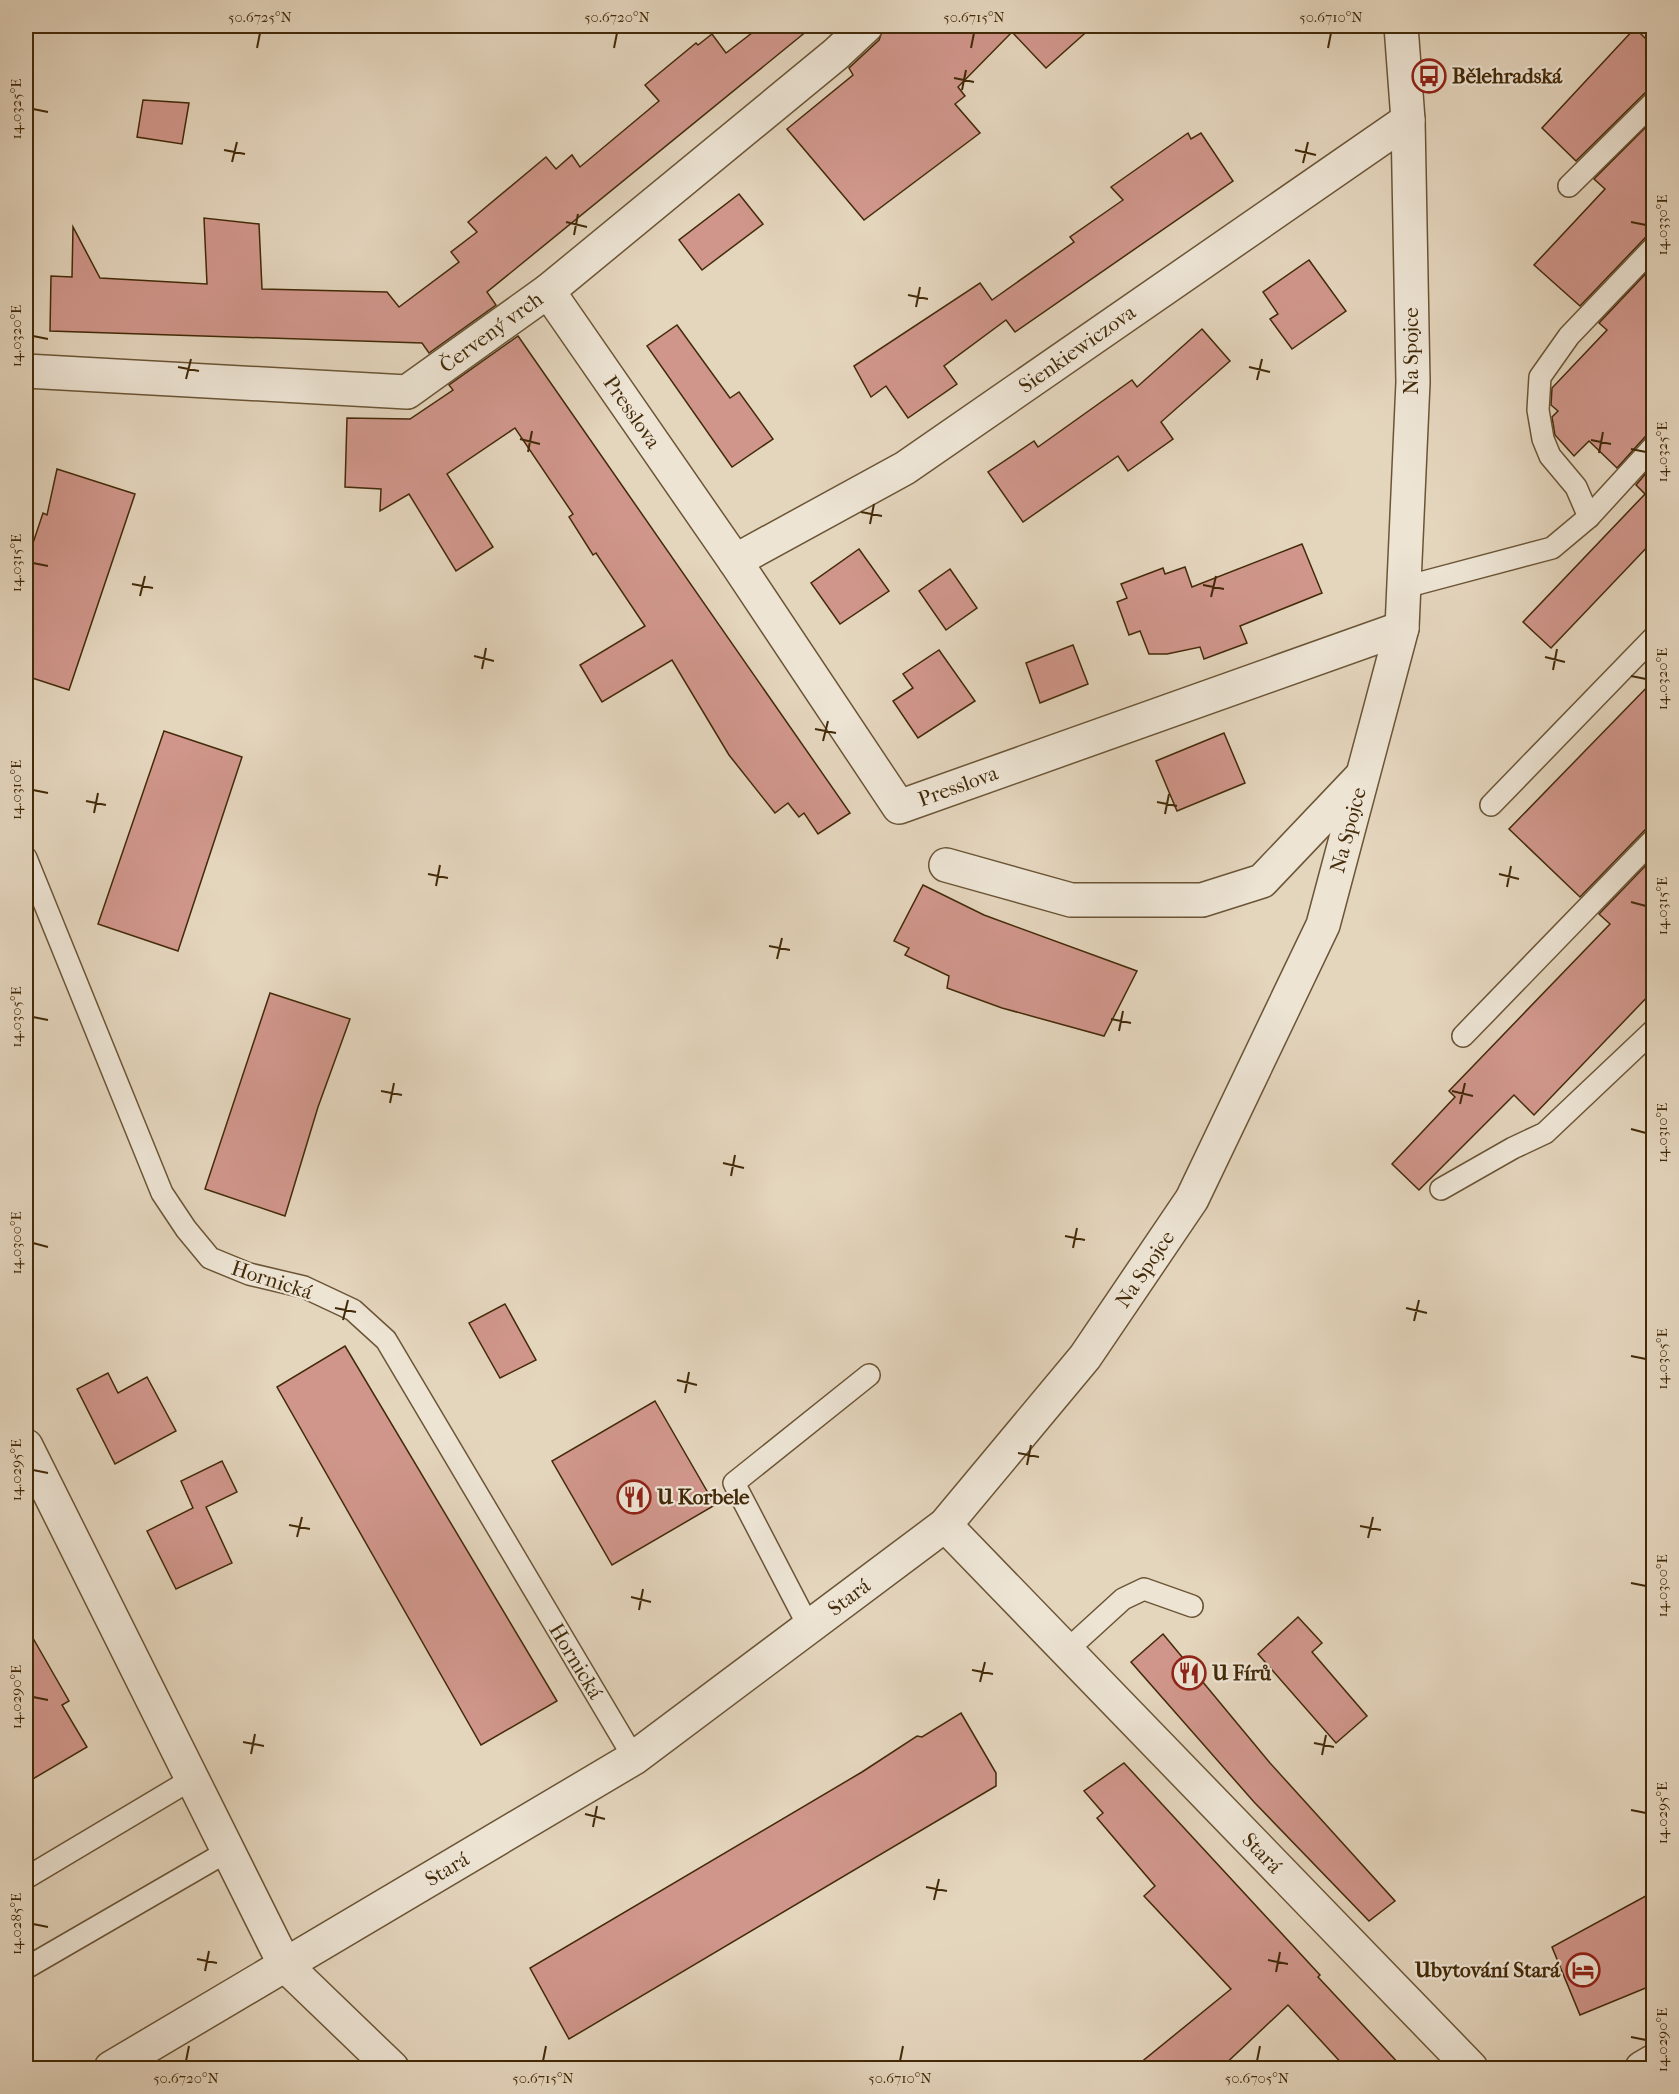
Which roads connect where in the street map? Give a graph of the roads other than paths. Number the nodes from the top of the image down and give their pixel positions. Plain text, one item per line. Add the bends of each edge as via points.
1 (866, 26) edge
2 (1401, 26) edge
3 (1653, 102) edge
4 (1408, 120) junction
5 (1569, 186) dead end
6 (1653, 247) edge
7 (548, 291) junction
8 (26, 371) edge
9 (1653, 446) edge
10 (1589, 517) junction
11 (735, 561) junction
12 (1405, 587) junction
13 (1402, 628) junction
14 (1653, 637) edge
15 (1363, 775) junction
16 (1491, 805) dead end
17 (1653, 839) edge
18 (26, 858) edge
19 (946, 865) dead end
20 (1653, 1030) edge
21 (1463, 1036) dead end
22 (1441, 1189) dead end
23 (869, 1375) dead end
24 (26, 1446) edge
25 (945, 1525) junction
26 (1192, 1606) dead end
27 (809, 1627) junction
28 (1066, 1651) junction
29 (634, 1758) junction
30 (192, 1779) junction
31 (228, 1851) junction
32 (26, 1878) edge
33 (285, 1965) junction
34 (26, 1968) edge
35 (1653, 2061) edge
36 (111, 2068) edge
37 (392, 2068) edge
38 (1471, 2068) edge
39 (1642, 2068) edge

1 - 7 street, Červený vrch
2 - 4 street, Na Spojce
3 - 5 lane
4 - 11 street, Sienkiewiczova via 905,468
4 - 12 street, Na Spojce via 1413,382
6 - 10 lane via 1569,336 1540,377 1538,410 1543,440 1550,456 1576,487
7 - 8 street, Červený vrch via 407,392
7 - 11 street, Presslova
9 - 10 lane
10 - 12 lane via 1552,548
11 - 13 street, Presslova via 899,807
12 - 13 street, Na Spojce
13 - 15 street, Na Spojce
14 - 16 lane
15 - 19 street via 1262,881 1202,900 1071,900
15 - 25 street, Na Spojce via 1323,925 1192,1199 1085,1357
17 - 21 lane
18 - 29 lane, Hornická via 162,1193 174,1211 210,1258 249,1274 304,1287 353,1310 386,1340
20 - 22 lane via 1545,1133
23 - 27 lane via 734,1483
24 - 30 street
25 - 27 street, Stará
25 - 28 street, Stará
26 - 28 lane via 1144,1589 1123,1599
27 - 29 street, Stará
28 - 38 street, Stará
29 - 33 street, Stará
30 - 31 street
30 - 32 lane
31 - 33 street
31 - 34 lane
33 - 36 street, Stará
33 - 37 street
35 - 39 street

